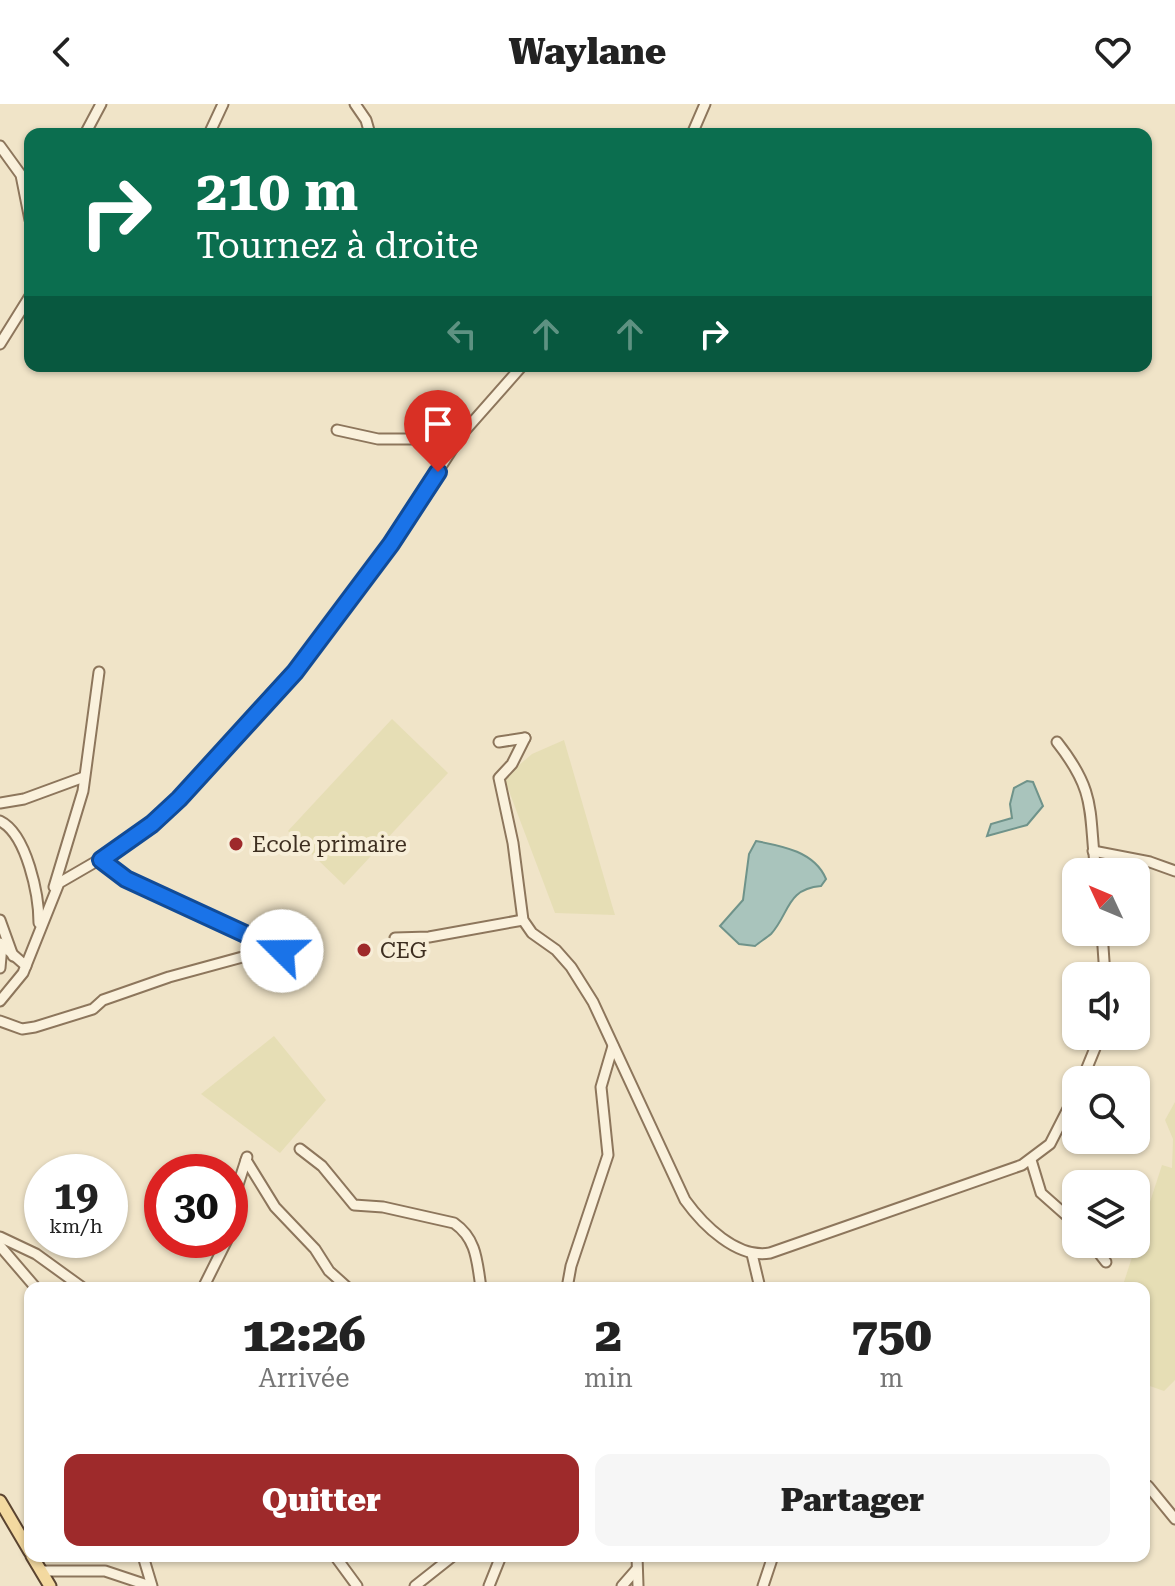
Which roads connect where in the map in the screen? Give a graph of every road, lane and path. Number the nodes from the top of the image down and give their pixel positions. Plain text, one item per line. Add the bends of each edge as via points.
1 (101, 104) edge
2 (223, 104) edge
3 (355, 104) edge
4 (705, 104) edge
5 (88, 128) edge
6 (212, 128) edge
7 (368, 128) edge
8 (695, 128) edge
9 (0, 146) edge
10 (24, 190) edge
11 (24, 306) edge
12 (0, 344) edge
13 (517, 372) edge
14 (337, 430) dead end
15 (462, 434) junction
16 (99, 672) dead end
17 (499, 742) dead end
18 (1057, 742) dead end
19 (84, 777) junction
20 (0, 803) edge
21 (0, 821) edge
22 (1093, 851) junction
23 (1094, 858) edge
24 (101, 860) junction
25 (1175, 871) edge
26 (52, 894) junction
27 (0, 920) edge
28 (523, 920) junction
29 (39, 934) junction
30 (395, 938) dead end
31 (1, 944) edge
32 (13, 956) junction
33 (26, 966) junction
34 (0, 968) edge
35 (0, 1001) edge
36 (0, 1021) edge
37 (613, 1046) junction
38 (1062, 1124) edge
39 (300, 1149) dead end
40 (248, 1159) edge
41 (1031, 1160) junction
42 (1062, 1212) edge
43 (0, 1237) edge
44 (0, 1246) edge
45 (752, 1254) junction
46 (218, 1258) edge
47 (1103, 1258) edge
48 (1106, 1262) dead end
49 (31, 1282) edge
50 (75, 1282) edge
51 (206, 1282) edge
52 (341, 1282) edge
53 (480, 1282) edge
54 (568, 1282) edge
55 (759, 1282) edge
56 (1150, 1488) edge
57 (0, 1501) edge
58 (1175, 1519) edge
59 (24, 1542) edge
60 (36, 1562) edge
61 (145, 1562) edge
62 (339, 1562) edge
63 (445, 1562) edge
64 (499, 1562) edge
65 (637, 1562) edge
66 (771, 1562) edge
67 (636, 1570) junction
68 (41, 1571) junction
69 (50, 1586) edge
70 (151, 1586) edge
71 (357, 1586) edge
72 (415, 1586) edge
73 (489, 1586) edge
74 (622, 1586) edge
75 (638, 1586) edge
76 (763, 1586) edge

1 - 5 street
2 - 6 street
3 - 7 street
4 - 8 street
9 - 10 street via 21,175
11 - 12 street
13 - 15 street
14 - 15 street via 378,439
15 - 24 street via 391,544 295,672 179,799
16 - 19 street
17 - 28 street via 525,738 499,778
18 - 22 street via 1087,790
19 - 20 street
19 - 26 street
21 - 29 street via 14,833 36,887
22 - 23 street
22 - 25 street
24 - 26 street via 65,878
24 - 36 street via 126,879 277,950 169,977 35,1027 22,1029
26 - 29 street
27 - 32 street
28 - 30 street
28 - 37 street via 571,967
29 - 33 street
31 - 32 street
31 - 34 street
32 - 33 street
33 - 35 street
37 - 45 street via 685,1200 701,1222
37 - 54 street via 601,1087 608,1155
38 - 41 street
39 - 53 street via 322,1166 354,1205 454,1223 473,1243
40 - 52 street via 272,1204
41 - 42 street via 1041,1193
41 - 45 street via 819,1238
43 - 50 street via 36,1254
44 - 49 street
45 - 55 street
46 - 51 street
47 - 48 street
56 - 58 street
57 - 59 main road
60 - 68 main road
61 - 70 street
62 - 71 street
63 - 72 street
64 - 73 street
65 - 67 street
66 - 76 street
67 - 74 street
67 - 75 street
68 - 69 main road
68 - 70 street via 105,1571

